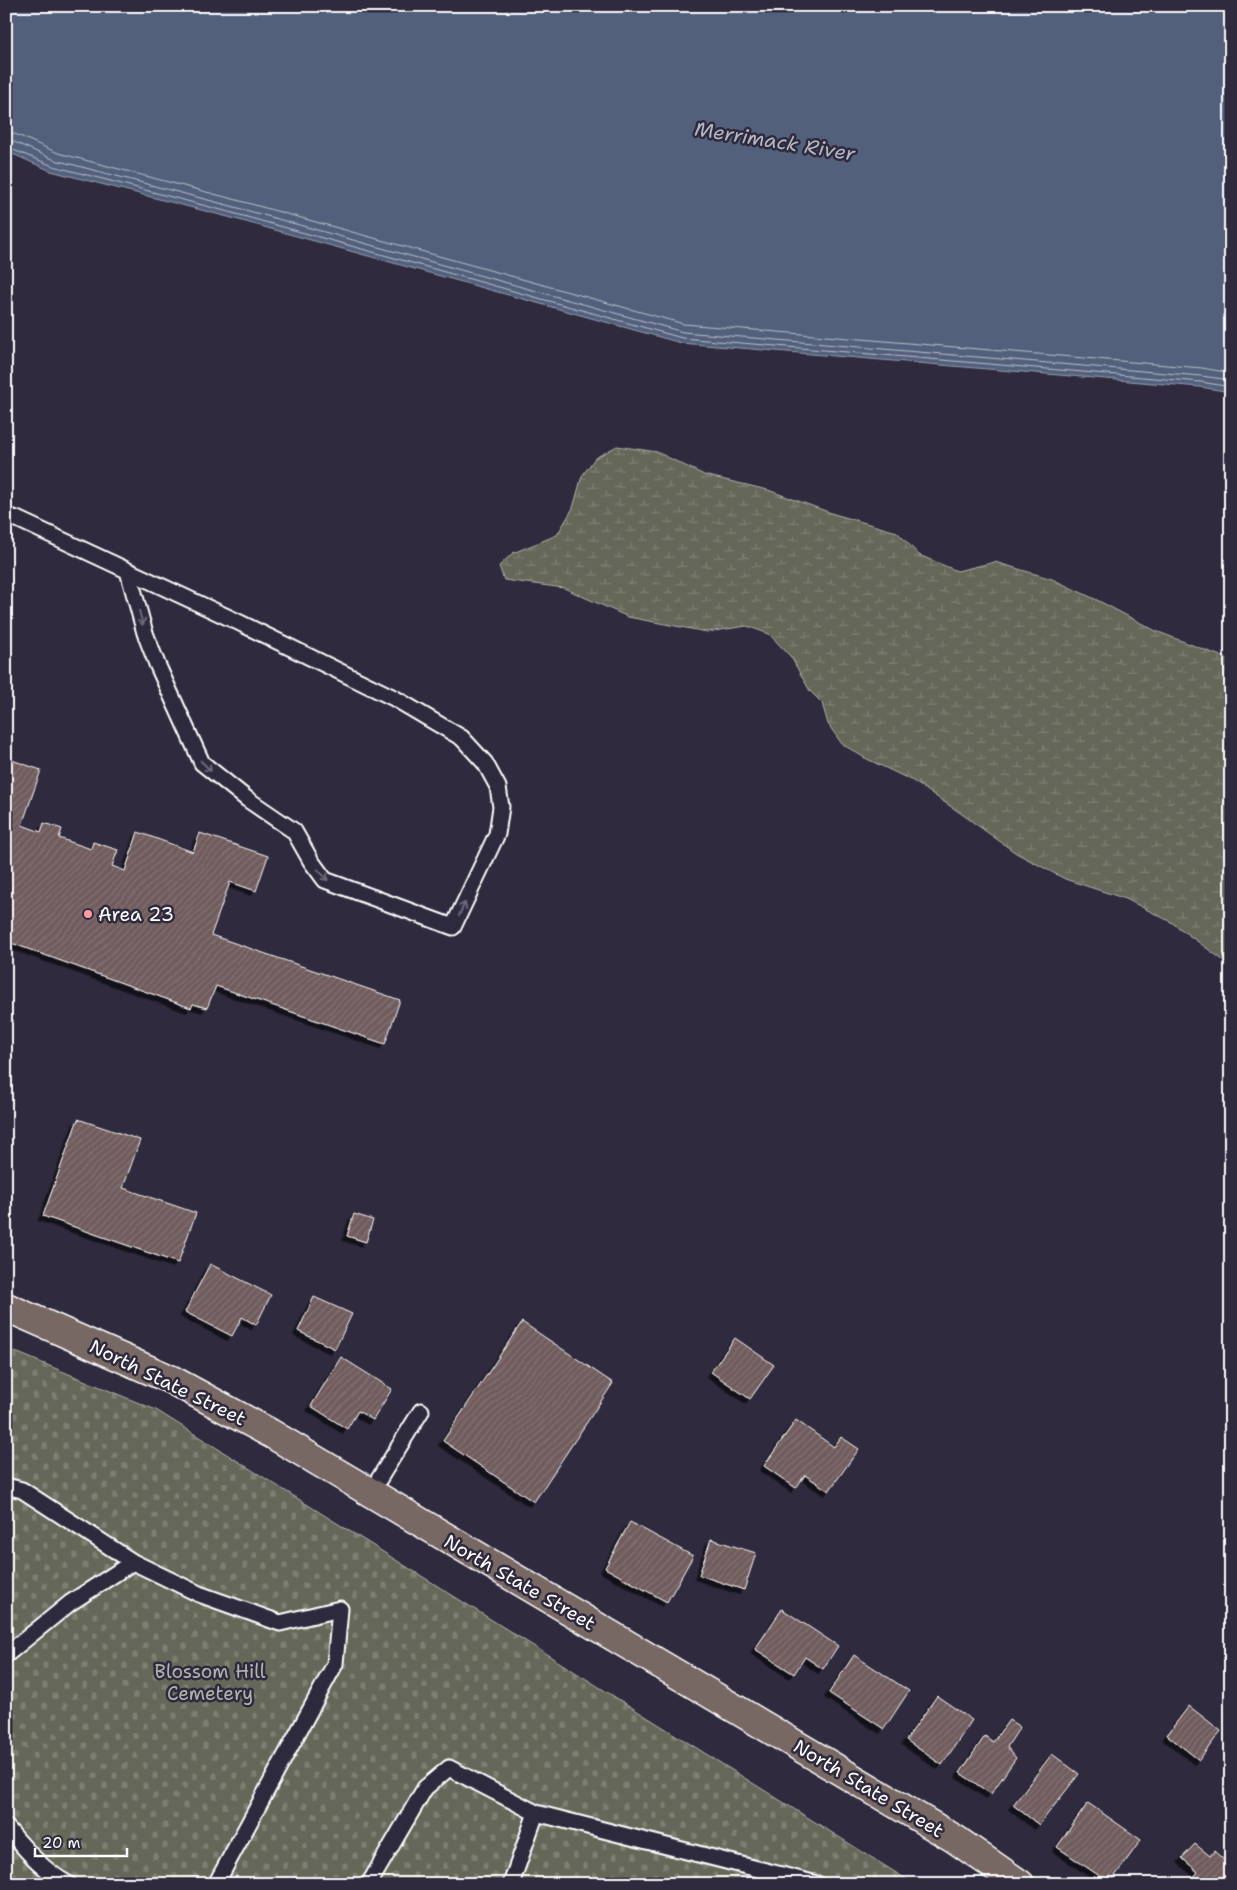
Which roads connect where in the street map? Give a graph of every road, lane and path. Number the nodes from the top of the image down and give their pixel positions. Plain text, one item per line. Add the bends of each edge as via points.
1 (6, 516) edge
2 (128, 571) junction
3 (6, 1307) edge
4 (420, 1411) dead end
5 (6, 1486) edge
6 (371, 1492) junction
7 (133, 1562) junction
8 (6, 1655) edge
9 (536, 1813) junction
10 (6, 1827) edge
11 (815, 1883) edge
12 (68, 1884) edge
13 (216, 1884) edge
14 (369, 1884) edge
15 (511, 1884) edge
16 (1020, 1884) edge

1 - 2 lane
2 -> 2 lane via 156,664 202,764 294,831 325,880 453,927 497,834 501,807 498,787 486,762 462,738 394,698
3 - 6 main road, North State Street via 172,1380
4 - 6 lane
5 - 7 lane via 22,1490
6 - 16 main road, North State Street via 955,1838
7 - 8 lane via 70,1603
7 - 13 lane via 200,1594 280,1623 340,1609 335,1664
9 - 11 lane
9 - 14 lane via 449,1768 425,1788
9 - 15 lane
10 - 12 lane via 30,1856

